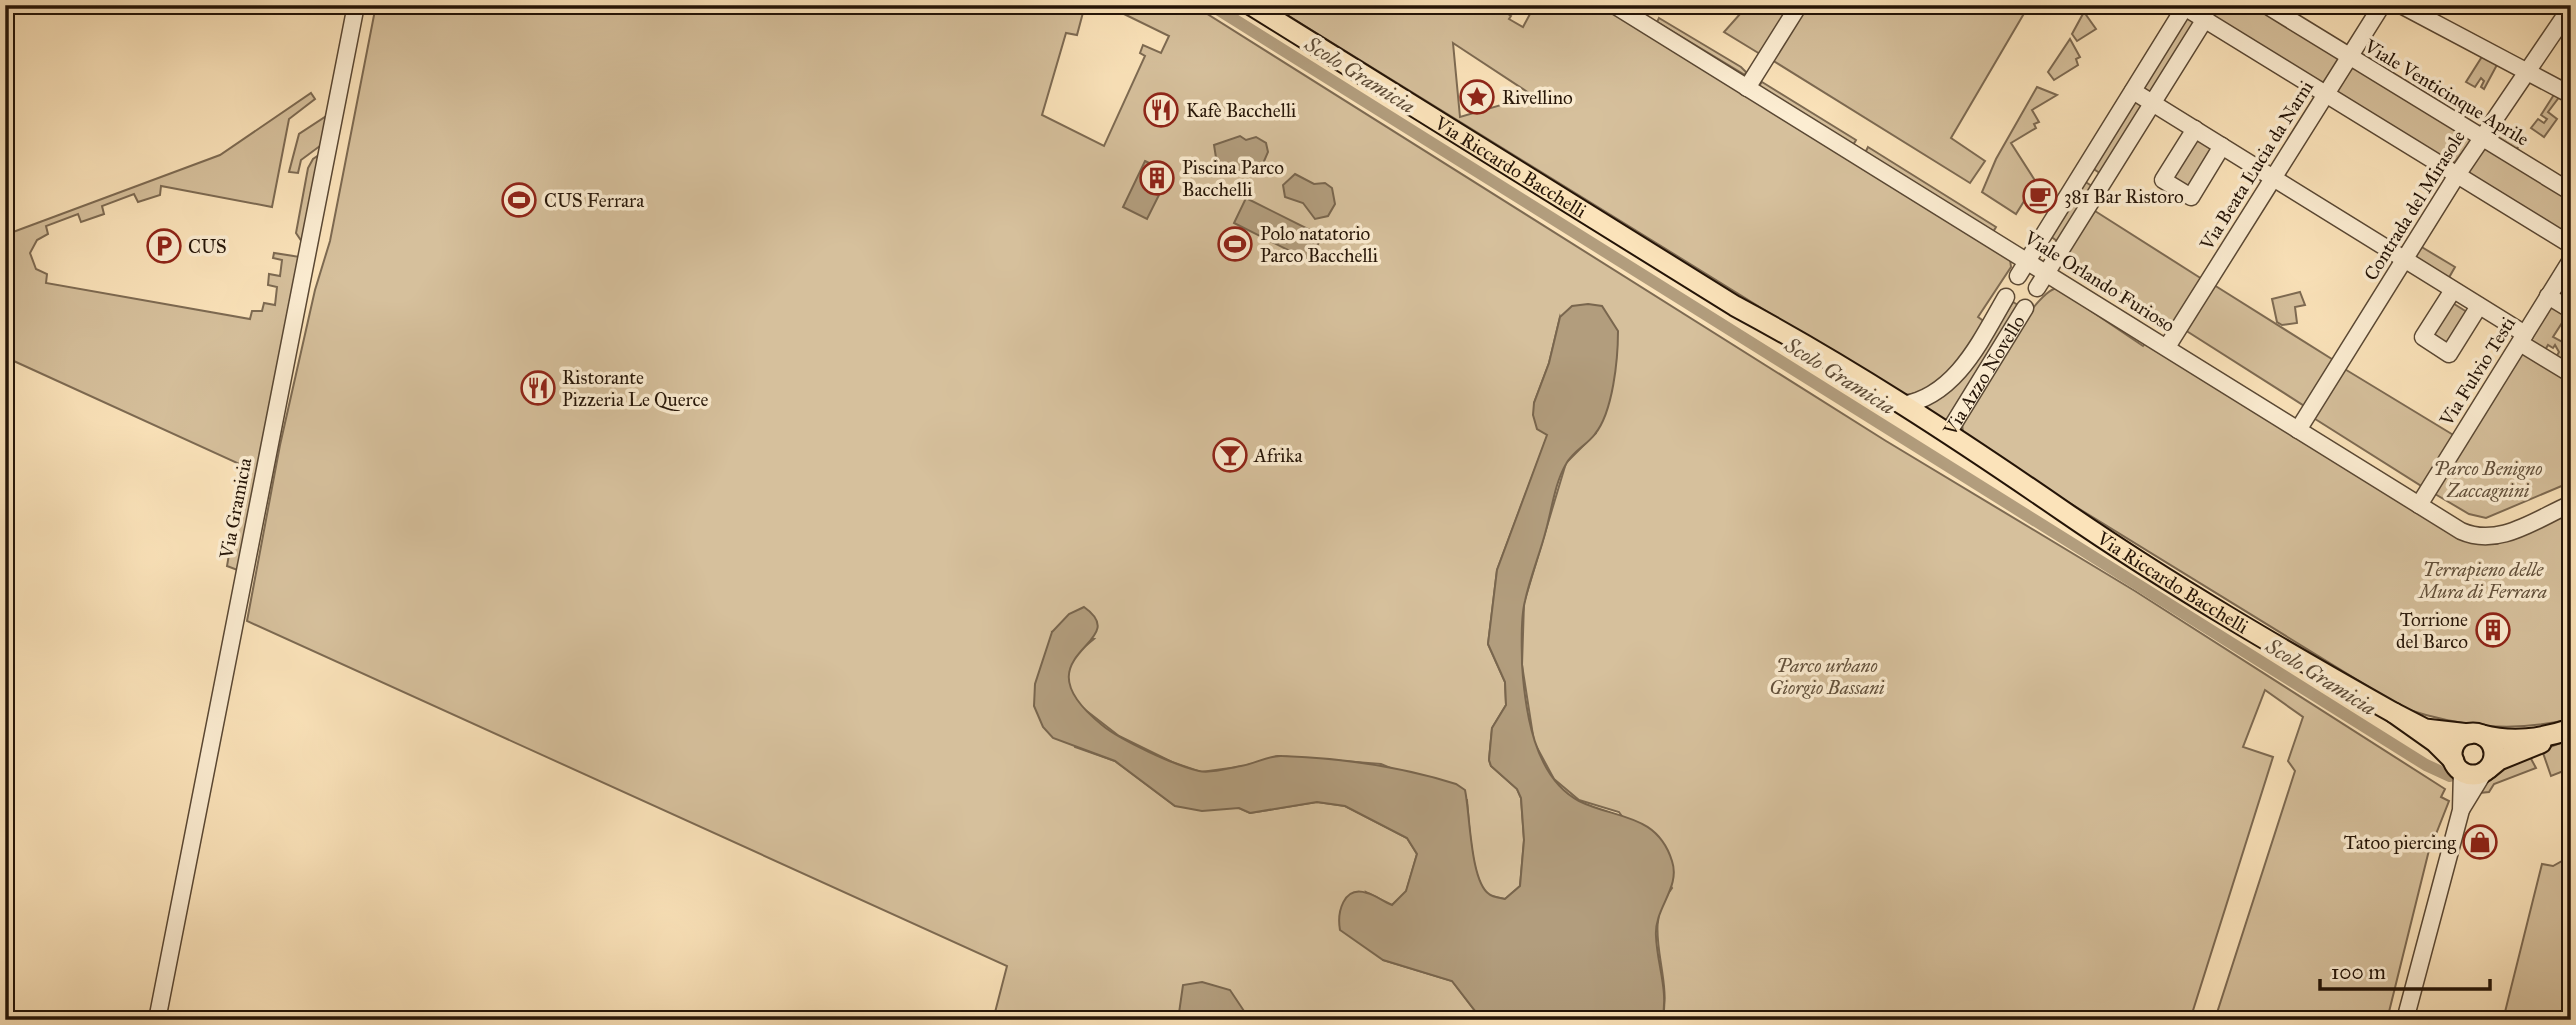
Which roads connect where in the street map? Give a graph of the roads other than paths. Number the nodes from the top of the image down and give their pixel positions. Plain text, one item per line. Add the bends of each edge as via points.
1 (356, 5) edge
2 (1251, 5) edge
3 (1614, 5) edge
4 (1799, 5) edge
5 (2266, 5) edge
6 (2382, 5) edge
7 (2401, 5) edge
8 (2184, 6) edge
9 (2571, 7) edge
10 (2206, 12) edge
11 (2348, 56) junction
12 (2526, 72) junction
13 (1747, 88) junction
14 (2133, 91) junction
15 (2325, 93) junction
16 (2571, 95) edge
17 (2153, 103) junction
18 (2194, 129) junction
19 (2481, 138) junction
20 (2222, 146) junction
21 (2084, 170) junction
22 (2457, 175) junction
23 (2273, 178) junction
24 (2103, 182) junction
25 (2571, 192) edge
26 (2571, 245) edge
27 (2405, 259) junction
28 (2028, 260) junction
29 (2571, 260) edge
30 (2047, 272) junction
31 (2018, 276) dead end
32 (2037, 288) dead end
33 (2453, 290) junction
34 (2548, 296) junction
35 (2006, 298) dead end
36 (2479, 306) junction
37 (2025, 308) dead end
38 (2571, 310) edge
39 (2522, 338) junction
40 (2167, 347) junction
41 (2571, 374) edge
42 (1908, 413) junction
43 (2298, 430) junction
44 (1945, 438) junction
45 (2571, 504) edge
46 (2420, 505) junction
47 (2394, 712) junction
48 (2569, 729) edge
49 (2475, 735) junction
50 (2458, 766) junction
51 (2486, 770) junction
52 (2461, 810) junction
53 (157, 1020) edge
54 (2404, 1020) edge

1 - 53 street, Via Gramicia
2 - 42 main road, Via Riccardo Bacchelli via 1735,306 1778,341
3 - 13 street, Viale Orlando Furioso
4 - 13 street
5 - 11 street, Viale Venticinque Aprile
6 - 11 street, Via Beata Lucia da Narni
7 - 12 street
8 - 10 street
8 - 14 street
9 - 12 street, Contrada del Mirasole
10 - 15 street
10 - 17 street
11 - 15 street, Via Beata Lucia da Narni
11 - 19 street, Viale Venticinque Aprile
12 - 16 street
12 - 19 street, Contrada del Mirasole
13 - 28 street, Viale Orlando Furioso
14 - 17 street
14 - 21 street
15 - 22 street
15 - 23 street, Via Beata Lucia da Narni
17 - 18 street
17 - 24 street
18 - 20 street
18 - 20 street via 2163,180 2191,197
19 - 22 street, Contrada del Mirasole
19 - 25 street, Viale Venticinque Aprile
20 - 23 street
21 - 24 street
21 - 28 street
22 - 26 street
22 - 27 street, Contrada del Mirasole
23 - 27 street
23 - 40 street, Via Beata Lucia da Narni
24 - 30 street
27 - 33 street
27 - 43 street, Contrada del Mirasole
28 - 30 street, Viale Orlando Furioso
28 - 31 street
29 - 34 street, Via Fulvio Testi
30 - 32 street
30 - 40 street, Viale Orlando Furioso
33 - 36 street
33 - 36 street via 2423,337 2449,354
34 - 38 street
34 - 39 street, Via Fulvio Testi
35 - 42 street, Via Azzo Novello via 1968,360
36 - 39 street
37 - 44 street, Via Azzo Novello
39 - 41 street
39 - 46 street, Via Fulvio Testi
40 - 43 street, Viale Orlando Furioso
42 - 44 main road, Via Riccardo Bacchelli
43 - 46 street, Viale Orlando Furioso
44 - 47 main road, Via Riccardo Bacchelli via 2002,467 2064,512 2292,656
45 - 46 street, Viale Orlando Furioso via 2488,538 2461,531
47 - 49 main road, Via Riccardo Bacchelli via 2425,729
47 - 50 main road, Via Riccardo Bacchelli via 2435,742
48 - 49 main road, Via Riccardo Bacchelli via 2503,741
48 - 51 main road
49 - 50 main road via 2455,744
49 - 51 main road via 2490,743 2494,753
50 - 51 main road via 2473,775
50 - 52 street
51 - 52 street
52 - 54 street

